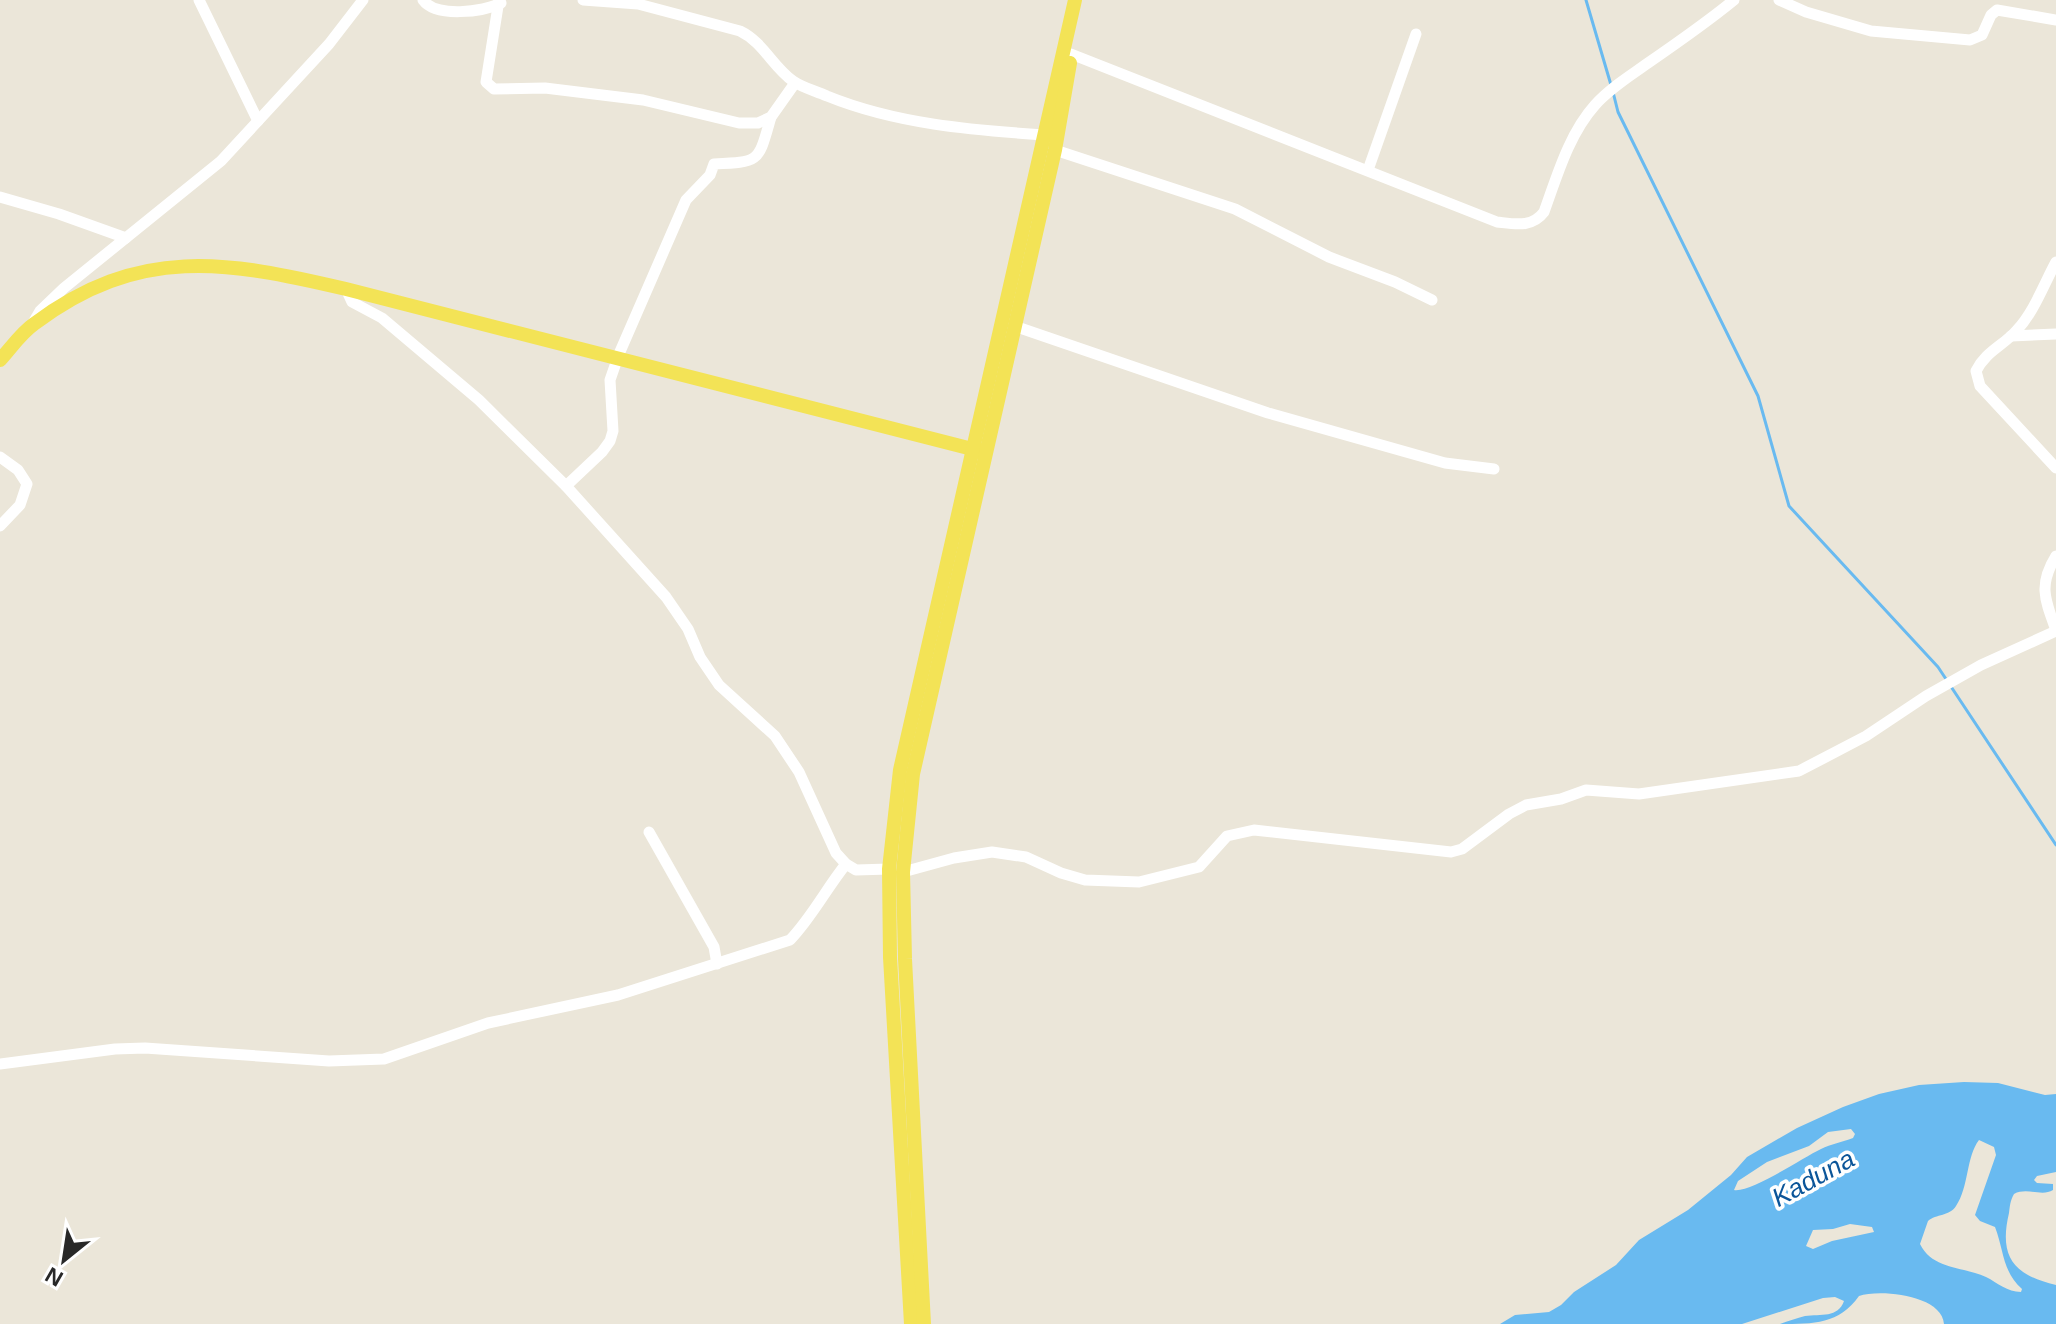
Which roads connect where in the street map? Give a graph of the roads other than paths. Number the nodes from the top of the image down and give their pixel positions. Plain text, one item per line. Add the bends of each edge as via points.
1 (199, 0) edge
2 (363, 0) edge
3 (423, 0) edge
4 (583, 0) edge
5 (591, 0) edge
6 (1075, 0) edge
7 (1083, 0) edge
8 (1734, 0) edge
9 (1779, 0) edge
10 (500, 2) edge
11 (2056, 20) edge
12 (1416, 34) dead end
13 (1071, 54) junction
14 (795, 83) junction
15 (771, 117) junction
16 (258, 121) junction
17 (1044, 135) junction
18 (1055, 150) junction
19 (1368, 170) junction
20 (0, 197) edge
21 (126, 238) junction
22 (2056, 262) edge
23 (346, 289) junction
24 (1432, 300) dead end
25 (31, 325) junction
26 (1014, 326) junction
27 (2056, 334) edge
28 (2011, 336) junction
29 (618, 358) junction
30 (0, 360) edge
31 (979, 451) junction
32 (0, 457) edge
33 (2056, 468) edge
34 (1494, 469) dead end
35 (566, 486) junction
36 (0, 526) edge
37 (2056, 556) edge
38 (2056, 630) edge
39 (649, 832) dead end
40 (846, 864) junction
41 (896, 870) junction
42 (717, 964) junction
43 (0, 1064) edge
44 (911, 1324) edge
45 (924, 1324) edge

1 - 16 street
2 - 16 street
3 - 10 street via 437,10 482,10
4 - 5 street
5 - 14 street via 638,4 740,31
6 - 17 main road
7 - 13 main road
8 - 19 street via 1594,106 1564,158 1539,219 1526,224 1497,222
9 - 11 street via 1871,31 1970,40 1982,35 1997,10
10 - 15 street via 486,82 494,89 545,88 643,100 739,123
12 - 19 street
13 - 18 main road
13 - 19 street
14 - 15 street
14 - 17 street via 857,108 914,122
15 - 29 street via 756,158 714,164 686,200
16 - 21 street via 221,161
17 - 31 main road
18 - 24 street via 1235,209 1329,257
18 - 26 main road
20 - 21 street
21 - 25 street via 56,296
22 - 28 street
23 - 25 main road via 248,268 163,267 100,285
23 - 29 main road
23 - 35 street via 352,302 382,318 479,400
25 - 30 main road
26 - 31 main road
26 - 34 street via 1282,418 1445,463
27 - 28 street
28 - 33 street via 1982,358 1976,371 1980,386
29 - 31 main road
29 - 35 street via 610,380 610,441
31 - 41 main road
32 - 36 street via 27,484 20,505
35 - 40 street via 666,597 719,685 775,736
37 - 38 street via 2043,583
38 - 41 street via 1981,665 1799,771 1639,794 1586,790 1526,805 1451,852 1254,830 1227,836 1199,867 1139,882 1085,880 1026,857 992,852
39 - 42 street via 714,947
40 - 41 street via 856,870
40 - 42 street via 790,940
41 - 44 main road via 890,957
41 - 45 main road
42 - 43 street via 618,995 488,1023 384,1059 329,1061 145,1048

